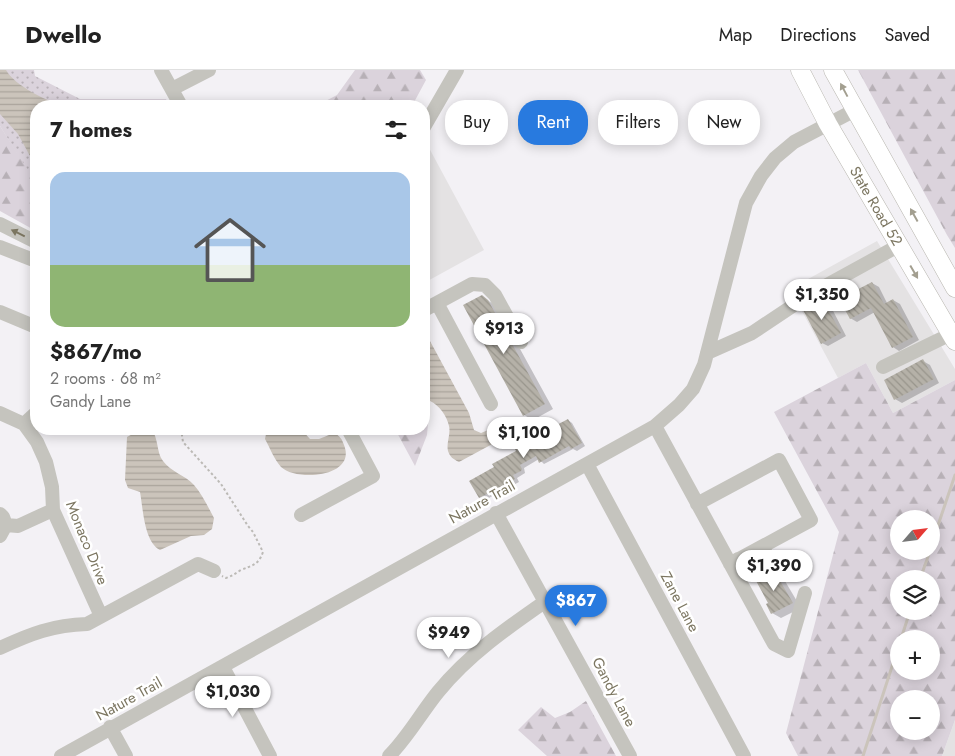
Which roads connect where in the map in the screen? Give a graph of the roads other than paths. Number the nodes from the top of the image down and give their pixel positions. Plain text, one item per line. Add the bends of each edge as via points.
1 (161, 70) edge
2 (209, 70) edge
3 (457, 70) edge
4 (800, 70) edge
5 (833, 70) edge
6 (172, 89) junction
7 (178, 100) edge
8 (855, 110) junction
9 (430, 117) edge
10 (828, 124) junction
11 (0, 224) edge
12 (30, 239) edge
13 (898, 246) junction
14 (0, 247) edge
15 (30, 259) edge
16 (955, 288) edge
17 (437, 303) junction
18 (430, 307) edge
19 (0, 312) edge
20 (30, 324) edge
21 (953, 338) edge
22 (521, 342) dead end
23 (707, 353) junction
24 (883, 367) dead end
25 (491, 404) dead end
26 (0, 413) edge
27 (30, 419) edge
28 (24, 424) junction
29 (655, 426) junction
30 (30, 432) edge
31 (32, 435) edge
32 (351, 435) edge
33 (587, 464) junction
34 (697, 504) junction
35 (53, 510) junction
36 (496, 513) junction
37 (301, 515) dead end
38 (2, 525) edge
39 (734, 561) junction
40 (214, 571) road end
41 (805, 593) dead end
42 (546, 601) junction
43 (101, 616) junction
44 (0, 648) edge
45 (223, 667) junction
46 (110, 727) junction
47 (60, 756) edge
48 (126, 756) edge
49 (270, 756) edge
50 (389, 756) edge
51 (630, 756) edge
52 (744, 756) edge

1 - 6 street
2 - 6 street
3 - 9 street
4 - 10 main road, State Road 52
8 -> 5 main road, State Road 52
6 - 7 street
8 - 10 street, Nature Trail
16 -> 8 main road, State Road 52
10 - 13 main road, State Road 52
10 - 23 street, Nature Trail via 794,142 775,158 746,203
12 -> 11 street
13 -> 21 main road, State Road 52
13 - 23 street via 809,295 752,333
14 - 15 street
17 - 18 street
17 - 22 street via 472,284 485,286 495,295
17 - 25 street
19 - 20 street
21 - 24 street
23 - 29 street, Nature Trail via 693,389
26 - 28 street
27 - 28 street
28 - 30 street, Monaco Drive
29 - 33 street, Nature Trail
29 - 34 street
31 - 35 street, Monaco Drive via 46,462
32 - 37 street via 373,476
33 - 36 street, Nature Trail
33 - 52 street, Zane Lane
34 - 39 street
34 - 39 street via 779,460 811,520
35 - 38 street via 18,526
35 - 43 street, Monaco Drive
36 - 42 street, Gandy Lane
36 - 45 street, Nature Trail
39 - 41 street via 774,644 788,650
40 - 43 street via 198,564
42 - 50 street via 467,661 437,693 403,742
42 - 51 street, Gandy Lane
43 - 44 street via 87,624 47,628
45 - 46 street, Nature Trail
45 - 49 street
46 - 47 street, Nature Trail
46 - 48 street

